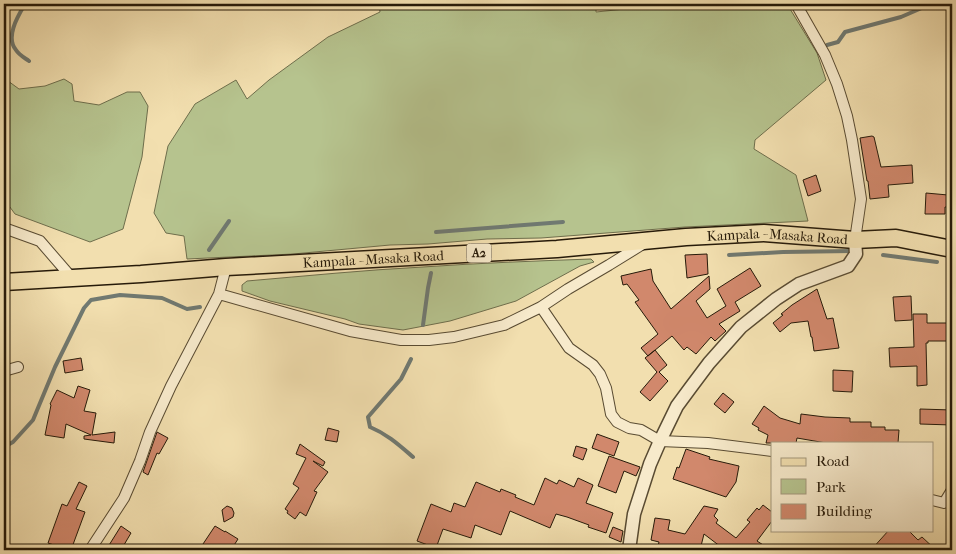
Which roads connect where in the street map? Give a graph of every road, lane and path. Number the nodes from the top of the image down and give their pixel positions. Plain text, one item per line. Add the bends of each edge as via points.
1 (796, 4) edge
2 (4, 228) edge
3 (855, 240) junction
4 (647, 241) junction
5 (952, 248) edge
6 (226, 267) junction
7 (72, 278) junction
8 (4, 282) edge
9 (219, 294) junction
10 (541, 307) junction
11 (18, 367) dead end
12 (4, 371) edge
13 (660, 441) junction
14 (771, 451) edge
15 (952, 490) edge
16 (934, 500) edge
17 (90, 550) edge
18 (628, 550) edge

1 - 3 street via 825,55 847,116 860,198
2 - 7 street via 40,240
3 - 4 main road, Kampala - Masaka Road / A2 via 764,233
3 - 5 main road, Kampala - Masaka Road / A2 via 896,238
3 - 13 street via 856,254 848,266 799,284 741,327 677,406
4 - 6 main road, Kampala - Masaka Road / A2
4 - 10 street
6 - 7 main road, Kampala - Masaka Road / A2
6 - 9 street
7 - 8 main road, Kampala - Masaka Road / A2
9 - 10 street via 350,331 401,340 429,340 479,332 504,325
9 - 17 street via 171,386 124,498
10 - 13 street via 569,348 600,374 611,414 617,422 642,430
11 - 12 street
13 - 14 street
13 - 18 street via 634,514
15 - 16 street via 944,503

